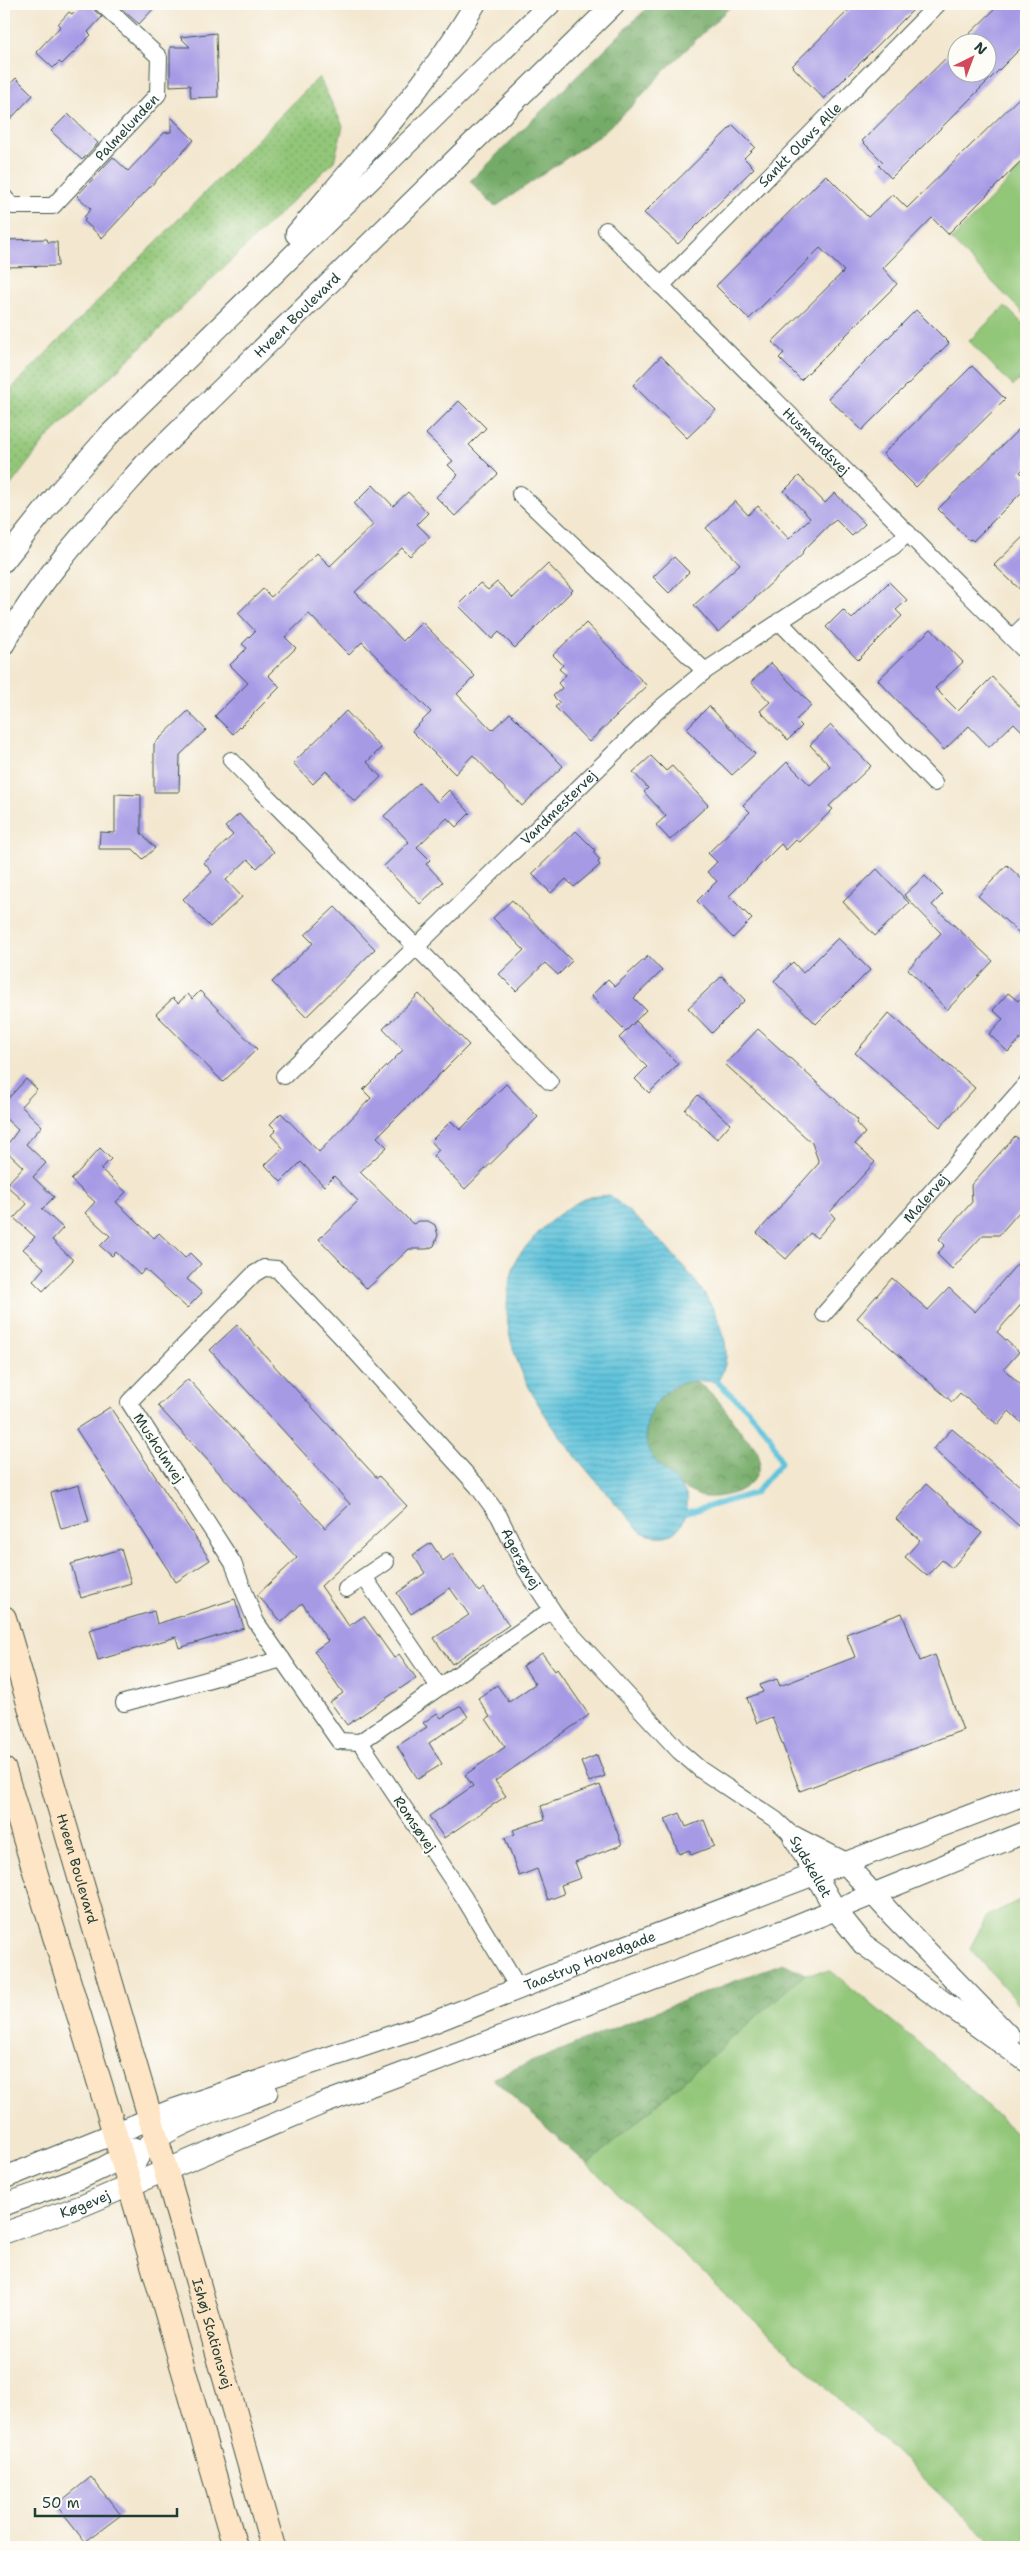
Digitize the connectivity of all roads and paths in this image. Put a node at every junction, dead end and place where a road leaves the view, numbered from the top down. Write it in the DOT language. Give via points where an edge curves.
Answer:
graph roads {
  1 [pos="102,4"];
  2 [pos="475,4"];
  3 [pos="550,4"];
  4 [pos="614,4"];
  5 [pos="938,4"];
  6 [pos="4,197"];
  7 [pos="606,230"];
  8 [pos="661,286"];
  9 [pos="206,339"];
  10 [pos="520,494"];
  11 [pos="908,533"];
  12 [pos="4,562"];
  13 [pos="779,621"];
  14 [pos="1026,624"];
  15 [pos="1012,638"];
  16 [pos="4,644"];
  17 [pos="1026,652"];
  18 [pos="705,671"];
  19 [pos="231,760"];
  20 [pos="934,783"];
  21 [pos="416,948"];
  22 [pos="284,1076"];
  23 [pos="550,1082"];
  24 [pos="1026,1084"];
  25 [pos="264,1268"];
  26 [pos="824,1314"];
  27 [pos="386,1562"];
  28 [pos="364,1577"];
  29 [pos="346,1589"];
  30 [pos="551,1610"];
  31 [pos="4,1618"];
  32 [pos="282,1659"];
  33 [pos="439,1688"];
  34 [pos="124,1703"];
  35 [pos="360,1742"];
  36 [pos="4,1770"];
  37 [pos="1026,1794"];
  38 [pos="1026,1832"];
  39 [pos="794,1837"];
  40 [pos="845,1863"];
  41 [pos="815,1875"];
  42 [pos="873,1894"];
  43 [pos="835,1909"];
  44 [pos="519,1989"];
  45 [pos="1026,2054"];
  46 [pos="1026,2061"];
  47 [pos="154,2129"];
  48 [pos="114,2133"];
  49 [pos="122,2158"];
  50 [pos="166,2170"];
  51 [pos="4,2178"];
  52 [pos="130,2186"];
  53 [pos="4,2205"];
  54 [pos="4,2233"];
  55 [pos="235,2547"];
  56 [pos="273,2547"];
  1 -- 6 [label="street, Palmelunden" via="159,57 158,94 53,206 12,206"];
  2 -- 9 [label="street" via="440,60 404,108"];
  3 -- 9 [label="street"];
  4 -- 16 [label="street, Hveen Boulevard" via="145,464 93,522 40,589"];
  5 -- 8 [label="street, Sankt Olavs Alle"];
  7 -- 8 [label="street, Husmandsvej"];
  8 -- 11 [label="street, Husmandsvej"];
  9 -- 12 [label="street" via="110,434"];
  10 -- 18 [label="street"];
  11 -- 13 [label="street, Vandmestervej" via="894,546"];
  11 -- 15 [label="street, Husmandsvej"];
  13 -- 18 [label="street, Vandmestervej"];
  13 -- 20 [label="street"];
  14 -- 15 [label="street"];
  15 -- 17 [label="street, Husmandsvej"];
  18 -- 21 [label="street, Vandmestervej" via="657,710"];
  19 -- 21 [label="street"];
  21 -- 22 [label="street, Vandmestervej"];
  21 -- 23 [label="street"];
  24 -- 26 [label="street, Malervej"];
  25 -- 30 [label="street, Agersøvej" via="277,1269 478,1487 499,1516 524,1567"];
  25 -- 32 [label="street, Musholmvej" via="254,1274 129,1402 233,1563 256,1622"];
  27 -- 28 [label="street"];
  28 -- 29 [label="street"];
  28 -- 33 [label="street"];
  30 -- 33 [label="street"];
  30 -- 39 [label="street, Agersøvej" via="679,1751 701,1770 776,1820"];
  31 -- 47 [label="main road, Hveen Boulevard"];
  32 -- 34 [label="street"];
  32 -- 35 [label="street, Musholmvej" via="339,1741"];
  33 -- 35 [label="street"];
  35 -- 44 [label="street, Romsøvej" via="463,1896"];
  36 -- 48 [label="main road"];
  37 -- 40 [label="street, Taastrup Hovedgade"];
  38 -- 42 [label="street"];
  39 -- 40 [label="street, Sydskellet"];
  39 -- 41 [label="street, Sydskellet"];
  40 -- 41 [label="street, Taastrup Hovedgade"];
  40 -- 42 [label="street, Sydskellet"];
  41 -- 43 [label="street, Sydskellet"];
  41 -- 44 [label="street, Taastrup Hovedgade"];
  42 -- 43 [label="street"];
  42 -- 45 [label="street, Sydskellet"];
  43 -- 46 [label="street, Sydskellet" via="863,1944"];
  43 -- 50 [label="street" via="328,2101"];
  44 -- 47 [label="street, Taastrup Hovedgade" via="176,2128"];
  47 -- 48 [label="street"];
  47 -- 49 [label="street"];
  47 -- 50 [label="main road, Ishøj Stationsvej"];
  47 -- 52 [label="street" via="132,2169"];
  48 -- 49 [label="main road"];
  48 -- 51 [label="street"];
  49 -- 52 [label="main road"];
  49 -- 53 [label="street"];
  50 -- 52 [label="street, Køgevej"];
  50 -- 56 [label="main road, Ishøj Stationsvej"];
  52 -- 54 [label="street, Køgevej"];
  52 -- 55 [label="main road"];
}
